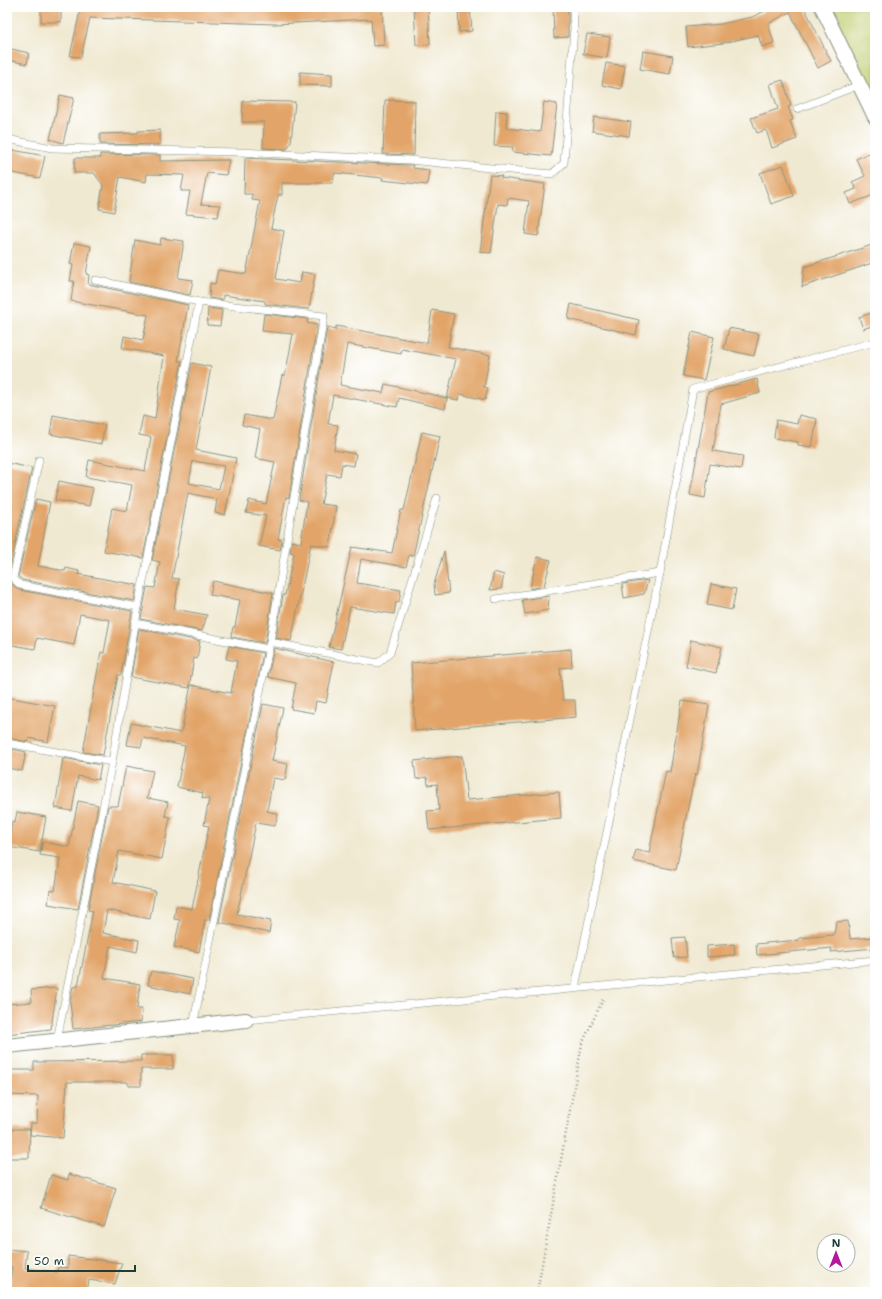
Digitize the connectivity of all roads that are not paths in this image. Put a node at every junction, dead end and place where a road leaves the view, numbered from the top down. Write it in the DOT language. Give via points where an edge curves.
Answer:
graph roads {
  1 [pos="573,7"];
  2 [pos="822,7"];
  3 [pos="859,85"];
  4 [pos="797,108"];
  5 [pos="875,117"];
  6 [pos="7,139"];
  7 [pos="95,280"];
  8 [pos="199,302"];
  9 [pos="875,342"];
  10 [pos="39,460"];
  11 [pos="437,498"];
  12 [pos="660,572"];
  13 [pos="496,599"];
  14 [pos="138,607"];
  15 [pos="135,624"];
  16 [pos="269,646"];
  17 [pos="7,743"];
  18 [pos="112,762"];
  19 [pos="875,960"];
  20 [pos="575,988"];
  21 [pos="246,1020"];
  22 [pos="193,1026"];
  23 [pos="57,1040"];
  24 [pos="7,1046"];
  1 -- 6 [label="lane" via="574,28 564,164 552,174 409,160 238,152 52,148"];
  2 -- 3 [label="street"];
  3 -- 4 [label="lane"];
  3 -- 5 [label="street"];
  7 -- 8 [label="lane"];
  8 -- 14 [label="lane"];
  8 -- 16 [label="lane" via="324,316"];
  9 -- 12 [label="lane" via="693,389"];
  10 -- 14 [label="lane" via="13,578 20,585"];
  11 -- 16 [label="lane" via="390,653 378,663"];
  12 -- 13 [label="lane"];
  12 -- 20 [label="lane"];
  14 -- 15 [label="lane"];
  15 -- 16 [label="lane"];
  15 -- 18 [label="lane"];
  16 -- 22 [label="lane"];
  17 -- 18 [label="lane"];
  18 -- 23 [label="lane"];
  19 -- 20 [label="lane"];
  20 -- 21 [label="lane"];
  21 -- 22 [label="street"];
  22 -- 23 [label="street"];
  23 -- 24 [label="street"];
}
